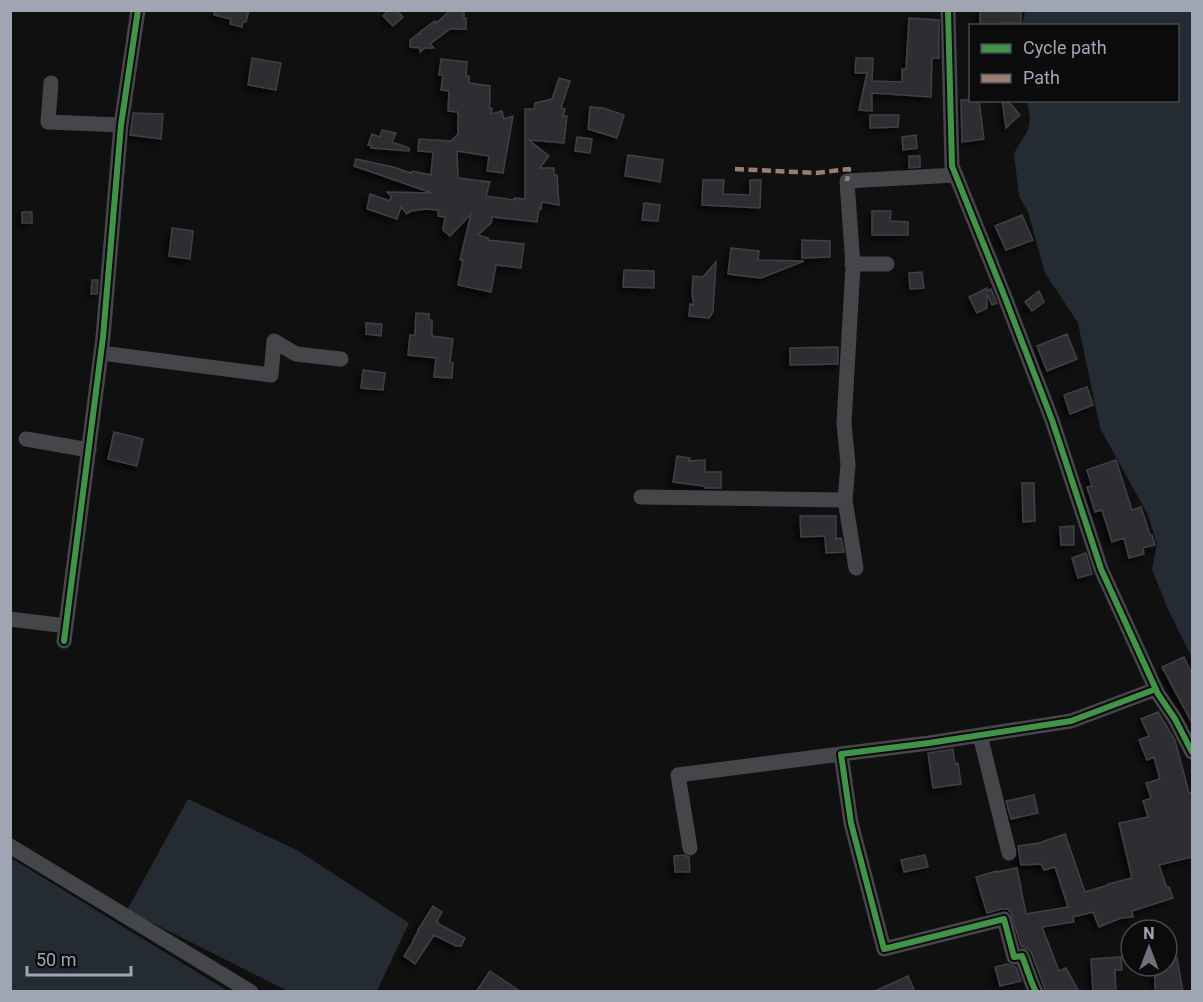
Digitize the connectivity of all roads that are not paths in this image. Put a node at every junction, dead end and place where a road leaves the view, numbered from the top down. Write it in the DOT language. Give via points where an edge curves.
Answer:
graph roads {
  1 [pos="138,10"];
  2 [pos="948,10"];
  3 [pos="51,83"];
  4 [pos="121,125"];
  5 [pos="956,175"];
  6 [pos="852,264"];
  7 [pos="887,264"];
  8 [pos="101,353"];
  9 [pos="341,359"];
  10 [pos="26,439"];
  11 [pos="88,450"];
  12 [pos="641,497"];
  13 [pos="845,500"];
  14 [pos="856,568"];
  15 [pos="10,619"];
  16 [pos="66,626"];
  17 [pos="64,641"];
  18 [pos="1156,689"];
  19 [pos="980,735"];
  20 [pos="1192,753"];
  21 [pos="841,754"];
  22 [pos="10,846"];
  23 [pos="690,848"];
  24 [pos="1009,854"];
  25 [pos="251,992"];
  26 [pos="1036,992"];
  1 -- 4 [label="street"];
  2 -- 5 [label="street" via="952,166"];
  3 -- 4 [label="street" via="48,122"];
  4 -- 8 [label="street"];
  5 -- 6 [label="street" via="847,181"];
  5 -- 18 [label="street" via="1052,420 1101,568"];
  6 -- 7 [label="street"];
  6 -- 13 [label="street" via="844,423 848,465"];
  8 -- 9 [label="street" via="271,375 274,341 296,354"];
  8 -- 11 [label="street"];
  10 -- 11 [label="street"];
  11 -- 16 [label="street"];
  12 -- 13 [label="street"];
  13 -- 14 [label="street"];
  15 -- 16 [label="street"];
  16 -- 17 [label="street"];
  18 -- 19 [label="street" via="1071,721"];
  18 -- 20 [label="street"];
  19 -- 21 [label="street"];
  19 -- 24 [label="street"];
  21 -- 23 [label="street" via="678,775"];
  21 -- 26 [label="street" via="851,823 884,950 1004,919 1014,957 1022,956"];
  22 -- 25 [label="street"];
}
